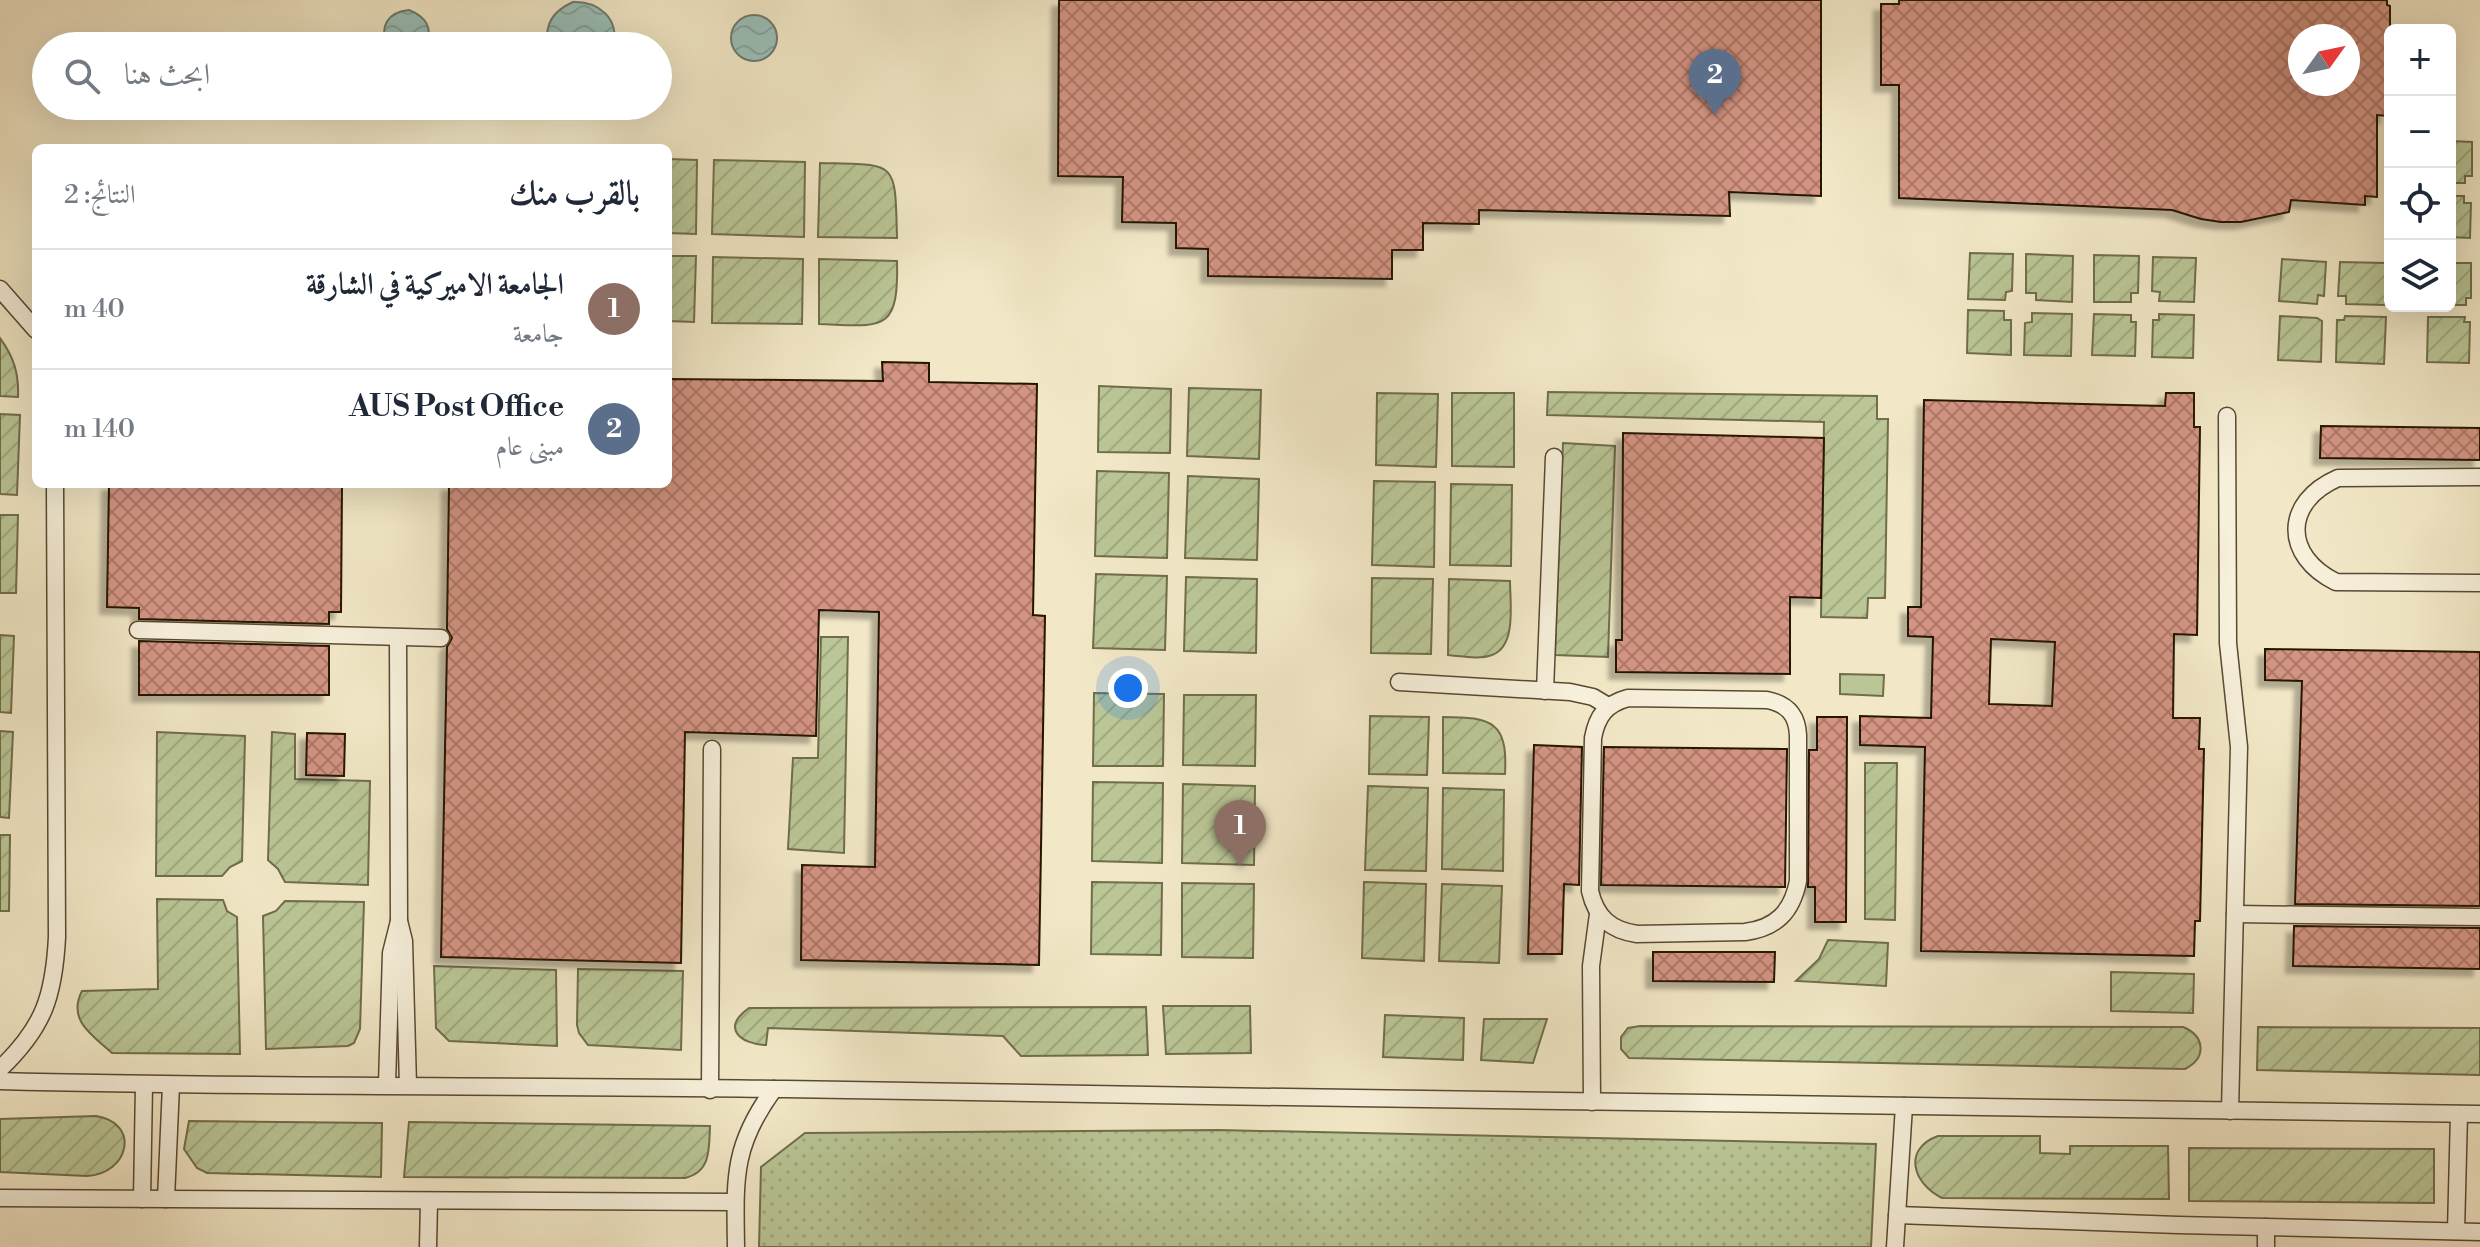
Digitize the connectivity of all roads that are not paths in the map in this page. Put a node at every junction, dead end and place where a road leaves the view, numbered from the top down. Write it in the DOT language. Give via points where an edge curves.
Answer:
graph roads {
  1 [pos="0,289"];
  2 [pos="32,324"];
  3 [pos="2227,416"];
  4 [pos="1554,457"];
  5 [pos="2480,477"];
  6 [pos="55,488"];
  7 [pos="2480,583"];
  8 [pos="138,630"];
  9 [pos="398,638"];
  10 [pos="441,638"];
  11 [pos="1399,682"];
  12 [pos="1545,691"];
  13 [pos="1608,706"];
  14 [pos="712,749"];
  15 [pos="1598,914"];
  16 [pos="2235,914"];
  17 [pos="2480,917"];
  18 [pos="399,921"];
  19 [pos="0,1069"];
  20 [pos="0,1081"];
  21 [pos="387,1084"];
  22 [pos="144,1085"];
  23 [pos="171,1085"];
  24 [pos="408,1085"];
  25 [pos="774,1089"];
  26 [pos="710,1090"];
  27 [pos="1592,1102"];
  28 [pos="1904,1106"];
  29 [pos="2230,1111"];
  30 [pos="2459,1114"];
  31 [pos="2480,1114"];
  32 [pos="0,1198"];
  33 [pos="142,1199"];
  34 [pos="166,1199"];
  35 [pos="429,1202"];
  36 [pos="735,1202"];
  37 [pos="1897,1215"];
  38 [pos="2266,1227"];
  39 [pos="2456,1231"];
  40 [pos="2480,1232"];
  41 [pos="428,1247"];
  42 [pos="736,1247"];
  43 [pos="1895,1247"];
  44 [pos="2266,1247"];
  1 -- 2 [label="lane"];
  3 -- 16 [label="lane" via="2228,643 2239,747"];
  4 -- 12 [label="lane"];
  5 -- 7 [label="lane" via="2338,478 2319,486 2297,519 2304,558 2336,582"];
  6 -- 19 [label="lane" via="55,976 31,1035"];
  8 -- 9 [label="lane"];
  9 -- 10 [label="lane"];
  9 -- 18 [label="lane"];
  11 -- 12 [label="lane"];
  12 -- 13 [label="lane" via="1593,697"];
  13 -- 15 [label="lane" via="1593,738 1590,891"];
  13 -- 15 [label="lane" via="1628,698 1753,699 1780,702 1791,711 1798,735 1798,881 1788,911 1761,929 1637,934 1609,925"];
  14 -- 26 [label="lane"];
  15 -- 27 [label="lane" via="1591,966"];
  16 -- 17 [label="lane"];
  16 -- 29 [label="lane"];
  18 -- 21 [label="lane" via="391,953"];
  18 -- 24 [label="lane"];
  20 -- 22 [label="lane"];
  21 -- 23 [label="lane"];
  21 -- 24 [label="lane"];
  22 -- 23 [label="lane"];
  22 -- 33 [label="lane"];
  23 -- 34 [label="lane"];
  24 -- 26 [label="lane"];
  25 -- 26 [label="lane"];
  25 -- 27 [label="lane"];
  25 -- 36 [label="lane" via="742,1145"];
  27 -- 28 [label="lane"];
  28 -- 29 [label="lane"];
  28 -- 37 [label="lane"];
  29 -- 30 [label="lane"];
  30 -- 31 [label="lane"];
  30 -- 39 [label="lane"];
  32 -- 33 [label="lane"];
  33 -- 34 [label="lane"];
  34 -- 35 [label="lane"];
  35 -- 36 [label="lane"];
  35 -- 41 [label="lane"];
  36 -- 42 [label="lane"];
  37 -- 38 [label="lane"];
  37 -- 43 [label="lane"];
  38 -- 39 [label="lane"];
  38 -- 44 [label="lane"];
  39 -- 40 [label="lane"];
}
